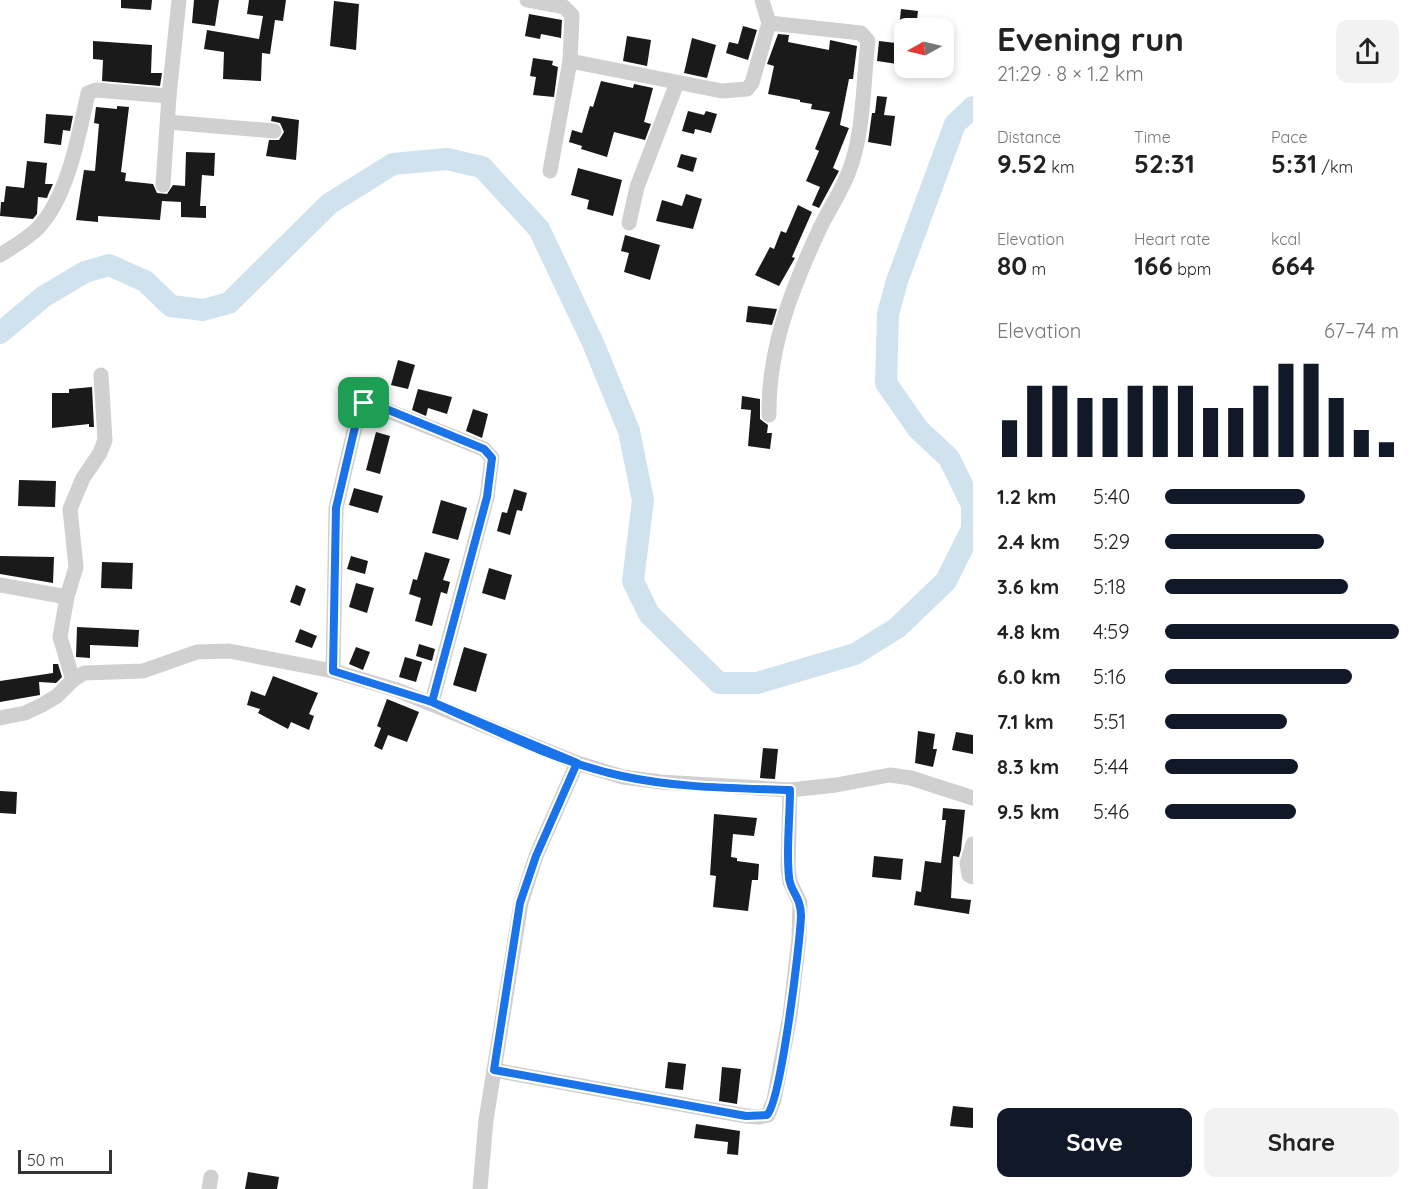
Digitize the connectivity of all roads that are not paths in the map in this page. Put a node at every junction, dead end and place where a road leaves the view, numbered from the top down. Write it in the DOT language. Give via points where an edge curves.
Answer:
graph roads {
  1 [pos="179,0"];
  2 [pos="527,0"];
  3 [pos="762,0"];
  4 [pos="770,22"];
  5 [pos="570,61"];
  6 [pos="676,83"];
  7 [pos="169,96"];
  8 [pos="168,122"];
  9 [pos="274,131"];
  10 [pos="549,171"];
  11 [pos="163,185"];
  12 [pos="629,223"];
  13 [pos="0,255"];
  14 [pos="101,375"];
  15 [pos="769,415"];
  16 [pos="0,585"];
  17 [pos="67,597"];
  18 [pos="333,671"];
  19 [pos="73,680"];
  20 [pos="432,702"];
  21 [pos="0,718"];
  22 [pos="577,763"];
  23 [pos="790,790"];
  24 [pos="973,798"];
  25 [pos="973,844"];
  26 [pos="973,877"];
  27 [pos="494,1070"];
  28 [pos="480,1189"];
  1 -- 7 [label="street"];
  2 -- 5 [label="street" via="569,10"];
  3 -- 4 [label="street"];
  4 -- 6 [label="street" via="747,89 722,91"];
  4 -- 15 [label="street" via="861,33 867,41 856,151 782,320 771,362"];
  5 -- 6 [label="street"];
  5 -- 10 [label="street"];
  6 -- 12 [label="street" via="637,187"];
  7 -- 8 [label="street"];
  7 -- 13 [label="street" via="96,90 88,93 72,163 48,214 27,237"];
  8 -- 9 [label="street"];
  8 -- 11 [label="street"];
  14 -- 17 [label="street" via="105,440 70,509 76,567"];
  16 -- 17 [label="street"];
  17 -- 19 [label="street" via="60,637"];
  18 -- 19 [label="street" via="206,650 143,671 93,671"];
  18 -- 20 [label="street"];
  18 -- 20 [label="street" via="336,508 359,410 368,402 484,449 492,458 487,497"];
  19 -- 21 [label="street" via="42,705"];
  20 -- 22 [label="street"];
  22 -- 23 [label="street" via="643,780"];
  22 -- 27 [label="street" via="520,903"];
  23 -- 24 [label="street" via="890,775"];
  23 -- 27 [label="street" via="789,873 800,903 799,938 790,1016 768,1115 746,1116"];
  25 -- 26 [label="street" via="967,870"];
  27 -- 28 [label="street"];
}
